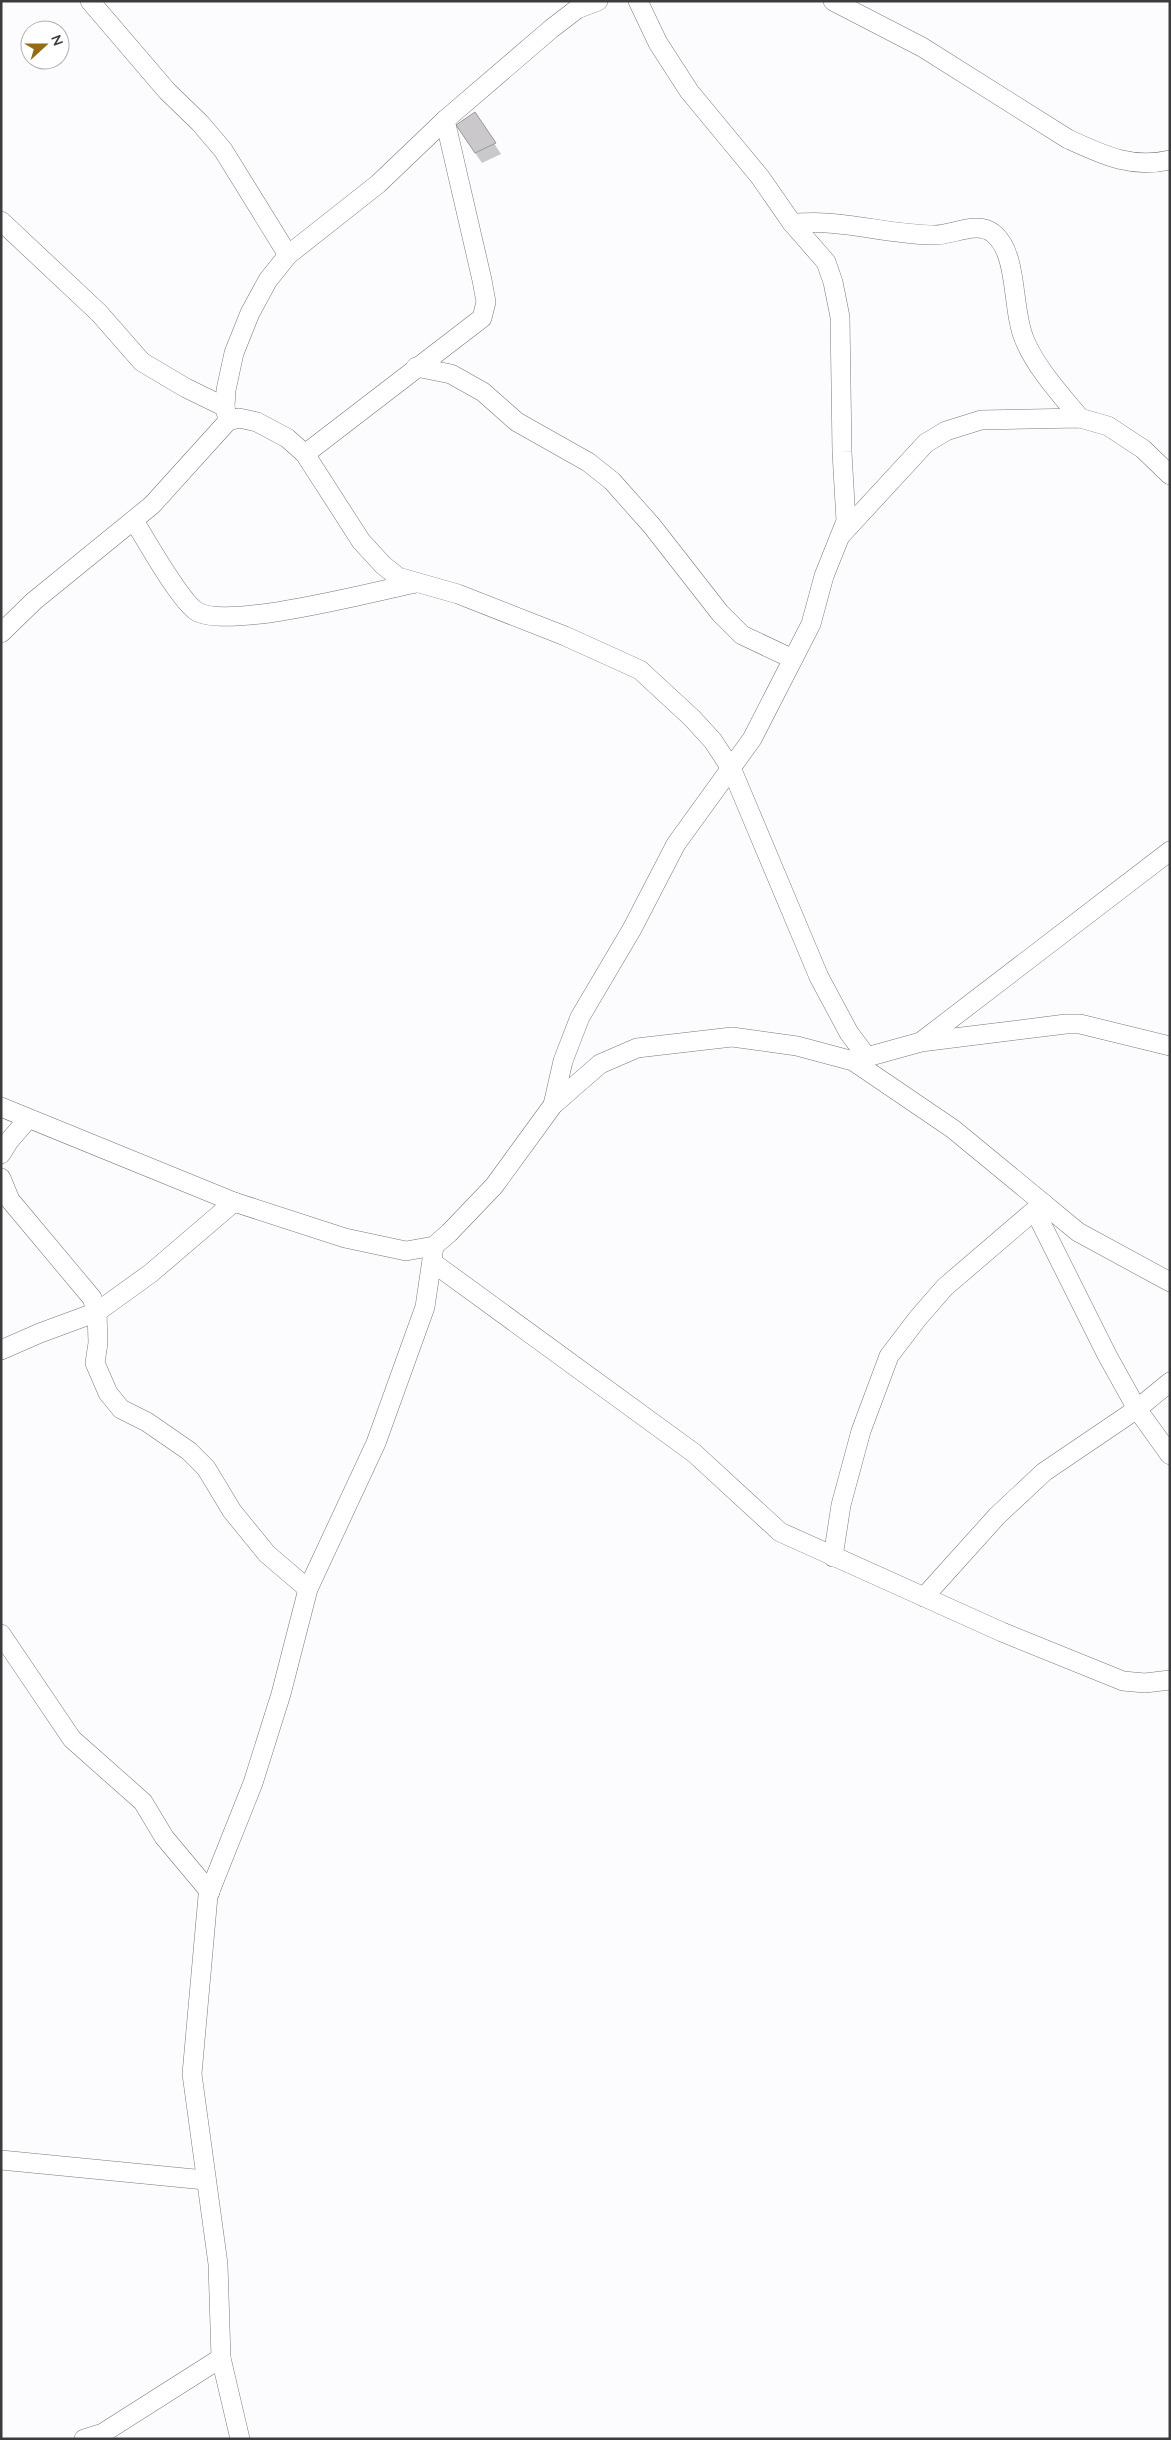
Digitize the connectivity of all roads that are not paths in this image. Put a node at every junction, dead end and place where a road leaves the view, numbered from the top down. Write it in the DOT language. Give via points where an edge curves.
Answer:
graph roads {
  1 [pos="90,1"];
  2 [pos="598,1"];
  3 [pos="638,1"];
  4 [pos="833,1"];
  5 [pos="445,120"];
  6 [pos="1170,160"];
  7 [pos="1,221"];
  8 [pos="792,224"];
  9 [pos="288,255"];
  10 [pos="416,367"];
  11 [pos="226,414"];
  12 [pos="1080,418"];
  13 [pos="305,454"];
  14 [pos="1170,475"];
  15 [pos="134,521"];
  16 [pos="842,534"];
  17 [pos="418,582"];
  18 [pos="1,633"];
  19 [pos="793,659"];
  20 [pos="732,770"];
  21 [pos="1170,851"];
  22 [pos="921,1042"];
  23 [pos="1170,1046"];
  24 [pos="860,1059"];
  25 [pos="553,1105"];
  26 [pos="1,1107"];
  27 [pos="28,1119"];
  28 [pos="1,1154"];
  29 [pos="1,1178"];
  30 [pos="234,1202"];
  31 [pos="1039,1207"];
  32 [pos="433,1254"];
  33 [pos="1170,1282"];
  34 [pos="97,1312"];
  35 [pos="1,1350"];
  36 [pos="1170,1382"];
  37 [pos="1137,1409"];
  38 [pos="1170,1456"];
  39 [pos="833,1557"];
  40 [pos="308,1589"];
  41 [pos="924,1597"];
  42 [pos="1,1634"];
  43 [pos="1170,1680"];
  44 [pos="210,1892"];
  45 [pos="1,2160"];
  46 [pos="206,2180"];
  47 [pos="221,2358"];
  48 [pos="84,2439"];
  49 [pos="240,2439"];
  1 -- 9 [label="street" via="167,91 224,150"];
  2 -- 5 [label="street" via="578,9 551,29"];
  3 -- 8 [label="street" via="658,43 689,90 760,177"];
  4 -- 6 [label="street" via="922,47 1049,129 1077,143 1117,159 1141,164"];
  5 -- 9 [label="street" via="378,184"];
  5 -- 10 [label="street" via="486,302 482,318"];
  7 -- 11 [label="street" via="99,313 142,362"];
  8 -- 12 [label="street" via="826,223 936,235 974,228 993,233 1007,252 1011,264 1013,291 1025,343"];
  8 -- 16 [label="street" via="826,262 838,300 846,509"];
  9 -- 11 [label="street" via="268,280 234,353 226,390"];
  10 -- 13 [label="street"];
  10 -- 19 [label="street" via="451,374 483,392 517,422 588,462 618,488 652,526 720,613 742,635"];
  11 -- 13 [label="street" via="257,422 287,438"];
  11 -- 15 [label="street" via="152,505"];
  12 -- 14 [label="street" via="1108,426 1144,449"];
  12 -- 16 [label="street" via="981,420 934,436 908,460"];
  13 -- 17 [label="street" via="361,541 383,566 398,577"];
  15 -- 17 [label="street" via="196,611 213,617 254,616"];
  15 -- 18 [label="street" via="34,601"];
  16 -- 19 [label="street" via="824,576 811,624"];
  17 -- 20 [label="street" via="566,636 640,670 714,741"];
  19 -- 20 [label="street" via="752,739"];
  20 -- 24 [label="street" via="819,977"];
  20 -- 25 [label="street" via="676,844 632,929 580,1017 563,1061"];
  21 -- 22 [label="street"];
  22 -- 23 [label="street" via="1080,1024"];
  22 -- 24 [label="street"];
  24 -- 25 [label="street" via="732,1037 637,1048 600,1064"];
  24 -- 31 [label="street" via="953,1129"];
  25 -- 32 [label="street" via="494,1186"];
  26 -- 27 [label="street"];
  27 -- 28 [label="street"];
  27 -- 30 [label="street"];
  29 -- 34 [label="street" via="10,1200 92,1298"];
  30 -- 32 [label="street" via="345,1238"];
  30 -- 34 [label="street" via="151,1273"];
  31 -- 33 [label="street"];
  31 -- 37 [label="street" via="1107,1355"];
  31 -- 39 [label="street" via="945,1287 889,1356 861,1431 841,1505"];
  32 -- 39 [label="street" via="694,1454 780,1532"];
  32 -- 40 [label="street" via="425,1307 376,1443"];
  34 -- 35 [label="street"];
  34 -- 40 [label="street" via="95,1363 108,1393 122,1409 190,1451 206,1468 232,1511 267,1554"];
  36 -- 37 [label="street"];
  37 -- 38 [label="street"];
  37 -- 41 [label="street" via="1030,1484"];
  39 -- 41 [label="street"];
  40 -- 44 [label="street" via="256,1774"];
  41 -- 43 [label="street" via="1123,1681"];
  42 -- 44 [label="street" via="72,1739 143,1802 164,1837"];
  44 -- 46 [label="street" via="192,2074"];
  45 -- 46 [label="street"];
  46 -- 47 [label="street" via="218,2264"];
  47 -- 48 [label="street" via="103,2433"];
  47 -- 49 [label="street"];
}
